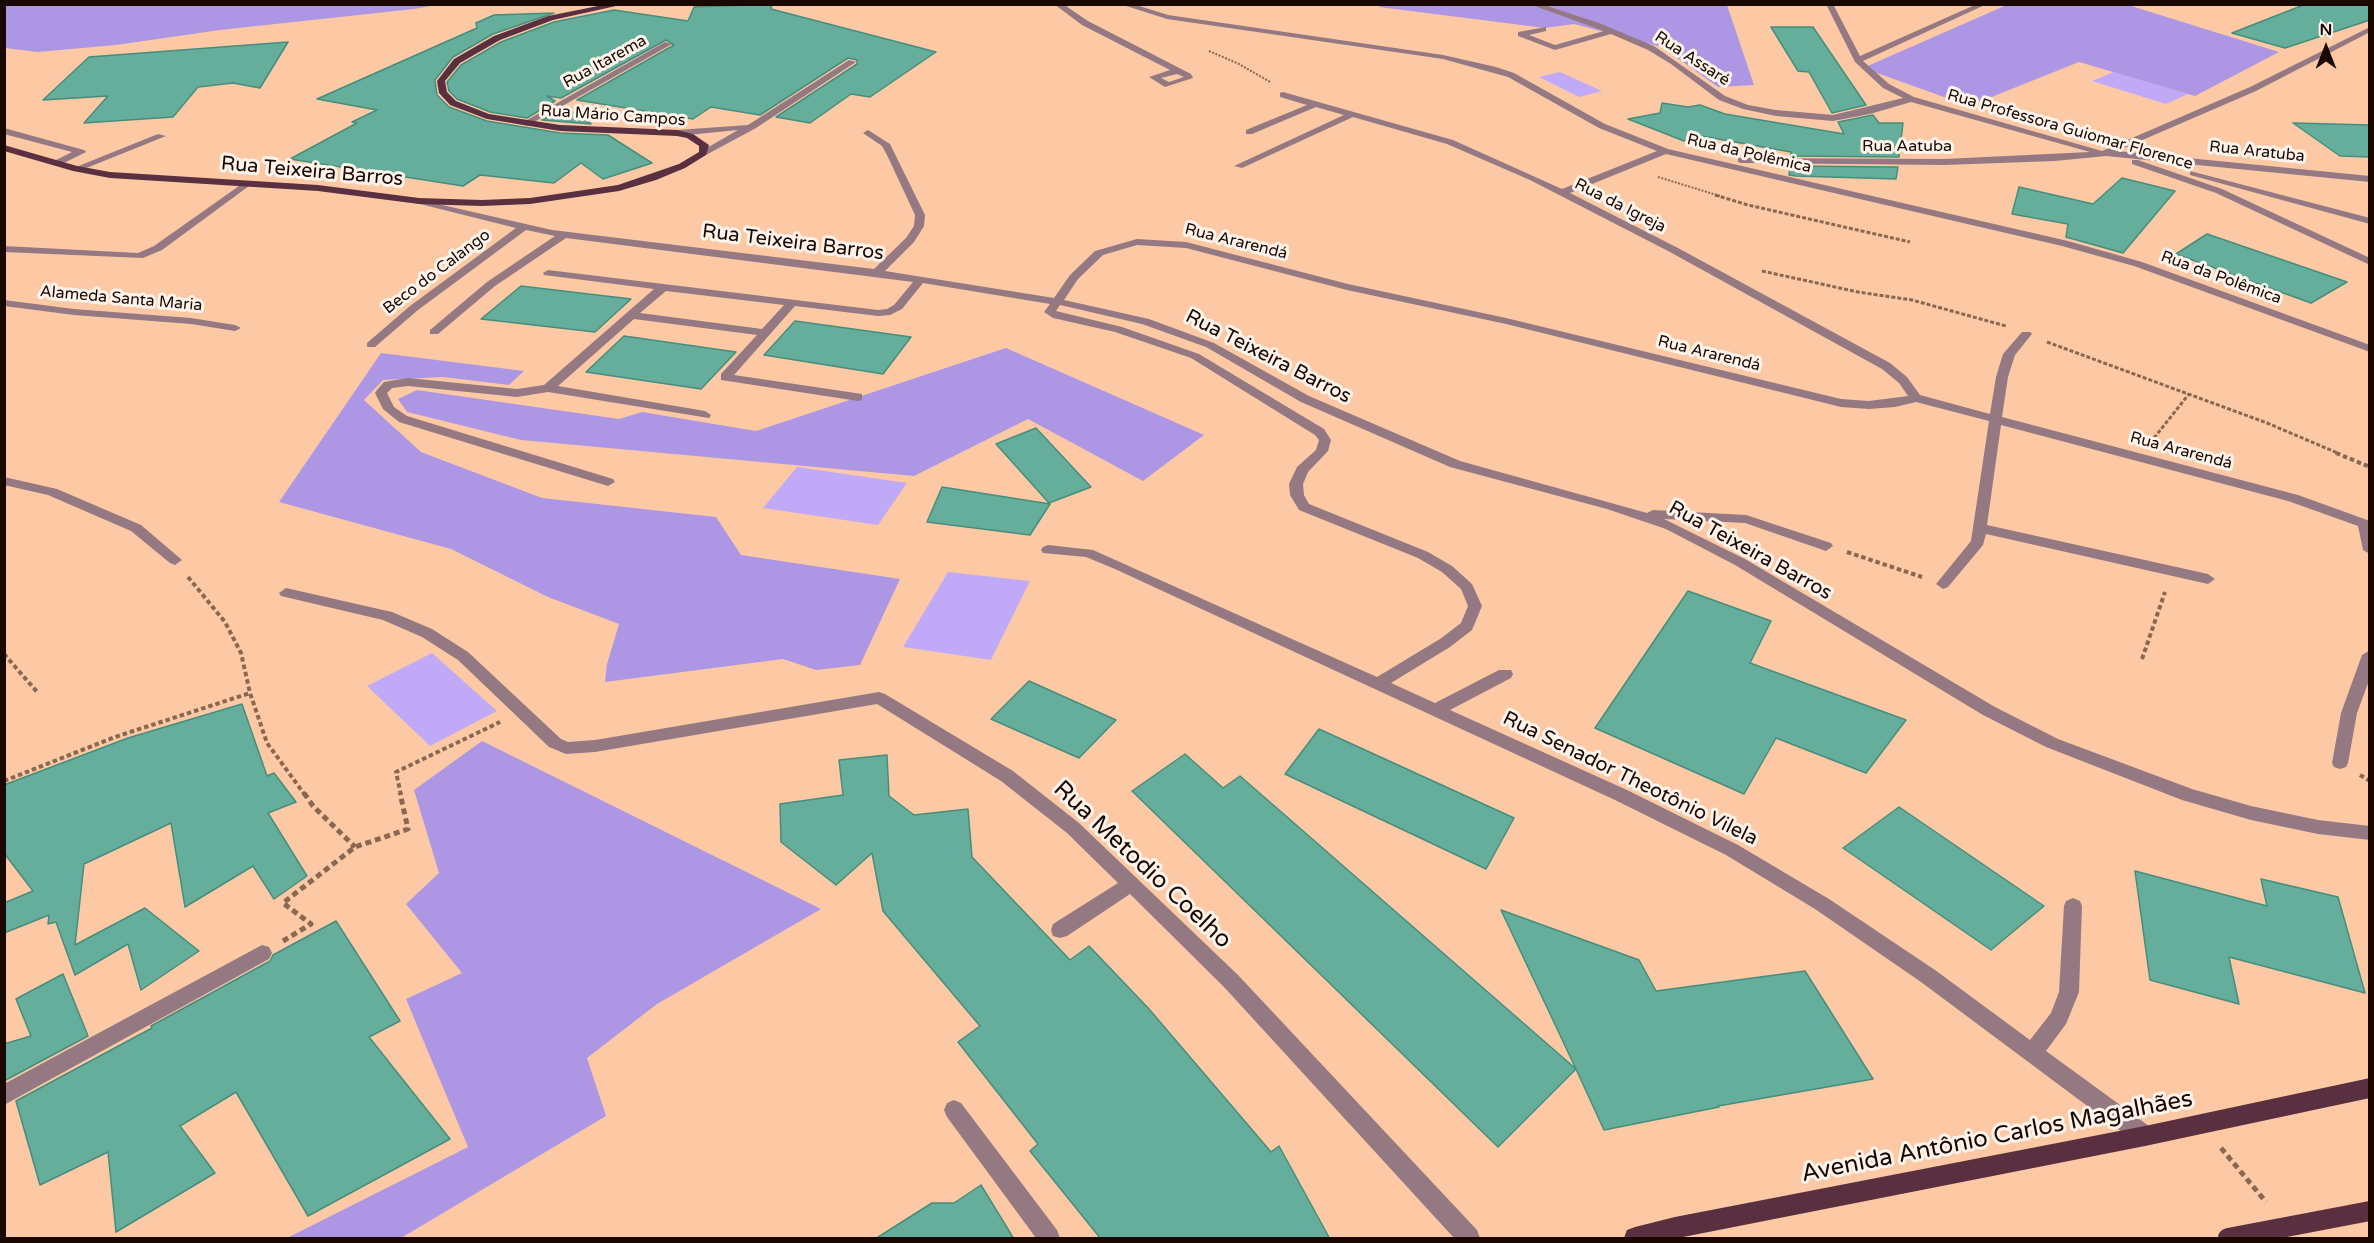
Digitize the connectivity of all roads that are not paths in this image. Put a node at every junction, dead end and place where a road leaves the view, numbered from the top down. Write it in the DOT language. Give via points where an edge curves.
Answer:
graph roads {
  1 [pos="622,4"];
  2 [pos="1057,4"];
  3 [pos="1123,4"];
  4 [pos="1532,4"];
  5 [pos="1829,4"];
  6 [pos="1984,4"];
  7 [pos="1954,7"];
  8 [pos="1960,15"];
  9 [pos="1543,29"];
  10 [pos="2370,29"];
  11 [pos="1612,31"];
  12 [pos="668,44"];
  13 [pos="1858,60"];
  14 [pos="852,62"];
  15 [pos="1177,70"];
  16 [pos="1283,95"];
  17 [pos="1911,99"];
  18 [pos="1314,105"];
  19 [pos="1351,115"];
  20 [pos="524,124"];
  21 [pos="753,126"];
  22 [pos="4,130"];
  23 [pos="1249,132"];
  24 [pos="677,134"];
  25 [pos="868,134"];
  26 [pos="161,136"];
  27 [pos="4,148"];
  28 [pos="1665,151"];
  29 [pos="703,153"];
  30 [pos="2106,153"];
  31 [pos="1708,159"];
  32 [pos="57,163"];
  33 [pos="1239,166"];
  34 [pos="76,169"];
  35 [pos="2370,178"];
  36 [pos="246,184"];
  37 [pos="1561,193"];
  38 [pos="419,201"];
  39 [pos="2370,221"];
  40 [pos="524,226"];
  41 [pos="565,234"];
  42 [pos="4,249"];
  43 [pos="2370,262"];
  44 [pos="548,273"];
  45 [pos="877,273"];
  46 [pos="921,279"];
  47 [pos="663,287"];
  48 [pos="793,302"];
  49 [pos="4,303"];
  50 [pos="1053,307"];
  51 [pos="632,315"];
  52 [pos="235,328"];
  53 [pos="434,332"];
  54 [pos="765,333"];
  55 [pos="2026,334"];
  56 [pos="371,345"];
  57 [pos="2370,349"];
  58 [pos="548,388"];
  59 [pos="858,397"];
  60 [pos="1916,398"];
  61 [pos="705,415"];
  62 [pos="1995,419"];
  63 [pos="4,481"];
  64 [pos="608,482"];
  65 [pos="1639,514"];
  66 [pos="2367,525"];
  67 [pos="1980,528"];
  68 [pos="1826,546"];
  69 [pos="1048,550"];
  70 [pos="2370,550"];
  71 [pos="175,560"];
  72 [pos="2208,579"];
  73 [pos="1943,584"];
  74 [pos="286,593"];
  75 [pos="2370,656"];
  76 [pos="1505,674"];
  77 [pos="1376,685"];
  78 [pos="1434,711"];
  79 [pos="2340,763"];
  80 [pos="2370,833"];
  81 [pos="1131,884"];
  82 [pos="2073,906"];
  83 [pos="1060,930"];
  84 [pos="262,953"];
  85 [pos="2032,1053"];
  86 [pos="2370,1088"];
  87 [pos="4,1095"];
  88 [pos="954,1110"];
  89 [pos="2145,1136"];
  90 [pos="2370,1211"];
  91 [pos="1049,1239"];
  92 [pos="1469,1239"];
  93 [pos="1635,1239"];
  94 [pos="2228,1239"];
  1 -- 20 [label="main road, Rua Mário Campos" via="522,28 471,51 447,71 441,81 443,93 453,103"];
  2 -- 15 [label="street" via="1085,23"];
  3 -- 28 [label="street, Rua da Polêmica" via="1167,17 1443,57 1493,69 1511,75 1602,126"];
  4 -- 11 [label="street, Rua Assaré"];
  5 -- 13 [label="street, Rua Professora Guiomar Florence"];
  6 -- 8 [label="street"];
  7 -- 8 [label="street"];
  8 -- 13 [label="street"];
  9 -- 11 [label="street" via="1521,34 1555,48"];
  10 -- 30 [label="street" via="2253,89"];
  11 -- 17 [label="street, Rua Assaré" via="1651,48 1722,98 1746,107 1833,118"];
  12 -- 20 [label="street, Rua Itarema"];
  13 -- 17 [label="street, Rua Professora Guiomar Florence" via="1886,86"];
  14 -- 21 [label="street"];
  16 -- 18 [label="street, Rua da Igreja"];
  17 -- 30 [label="street, Rua Professora Guiomar Florence"];
  18 -- 19 [label="street, Rua da Igreja"];
  18 -- 23 [label="street"];
  19 -- 33 [label="street"];
  19 -- 37 [label="street, Rua da Igreja" via="1450,142"];
  20 -- 24 [label="main road, Rua Mário Campos" via="600,132"];
  21 -- 24 [label="street"];
  21 -- 29 [label="street"];
  22 -- 32 [label="street" via="81,153"];
  24 -- 29 [label="main road, Rua Mário Campos" via="700,141"];
  25 -- 45 [label="street" via="885,144 920,215 919,226 910,240"];
  26 -- 34 [label="street"];
  27 -- 32 [label="main road, Rua Teixeira Barros"];
  28 -- 31 [label="street, Rua da Polêmica"];
  28 -- 37 [label="street"];
  29 -- 38 [label="main road" via="653,178 582,195 482,203"];
  30 -- 31 [label="street, Rua Aatuba" via="1944,162"];
  30 -- 35 [label="street, Rua Aratuba"];
  30 -- 39 [label="street" via="2243,185"];
  30 -- 43 [label="street, Rua Professora Guiomar Florence" via="2219,191"];
  31 -- 57 [label="street, Rua da Polêmica" via="2075,246 2198,285"];
  32 -- 34 [label="main road, Rua Teixeira Barros"];
  34 -- 36 [label="main road, Rua Teixeira Barros" via="144,179"];
  36 -- 38 [label="main road, Rua Teixeira Barros" via="318,188"];
  36 -- 42 [label="street" via="151,252 128,257"];
  37 -- 60 [label="street, Rua da Igreja" via="1886,366"];
  38 -- 40 [label="street, Rua Teixeira Barros"];
  40 -- 41 [label="street, Rua Teixeira Barros"];
  40 -- 56 [label="street, Beco do Calango"];
  41 -- 45 [label="street, Rua Teixeira Barros"];
  41 -- 53 [label="street" via="491,285"];
  44 -- 47 [label="street"];
  45 -- 46 [label="street, Rua Teixeira Barros"];
  46 -- 48 [label="street" via="890,312"];
  46 -- 50 [label="street, Rua Teixeira Barros"];
  47 -- 48 [label="street"];
  47 -- 51 [label="street"];
  48 -- 54 [label="street"];
  49 -- 52 [label="street, Alameda Santa Maria"];
  50 -- 60 [label="street, Rua Ararendá" via="1074,277 1099,253 1117,246 1159,241 1186,244 1336,284 1841,403 1869,405"];
  50 -- 65 [label="street, Rua Teixeira Barros" via="1134,318 1180,332 1356,424 1455,464"];
  50 -- 77 [label="street" via="1057,316 1118,330 1195,356 1320,432 1325,441 1322,451 1302,470 1296,484 1304,507 1423,555 1467,587 1475,606 1467,626"];
  51 -- 54 [label="street"];
  51 -- 58 [label="street"];
  54 -- 59 [label="street" via="725,377"];
  55 -- 62 [label="street" via="2009,354"];
  58 -- 61 [label="street"];
  58 -- 64 [label="street" via="518,393 408,381 388,385 381,393 389,410 403,419"];
  60 -- 62 [label="street, Rua Ararendá"];
  62 -- 66 [label="street, Rua Ararendá" via="2293,498"];
  62 -- 67 [label="street"];
  63 -- 71 [label="street" via="51,492 93,508 136,528"];
  65 -- 68 [label="street" via="1746,519"];
  65 -- 80 [label="street, Rua Teixeira Barros" via="1740,562 1919,671 2052,743 2158,784 2241,810 2318,827"];
  66 -- 70 [label="street"];
  67 -- 72 [label="street"];
  67 -- 73 [label="street" via="1978,542"];
  69 -- 77 [label="street, Rua Senador Theotônio Vilela" via="1088,553 1120,566"];
  74 -- 81 [label="street, Rua Metodio Coelho" via="387,616 427,633 463,656 555,743 567,748 879,698 1007,776 1073,828"];
  75 -- 79 [label="street" via="2349,713"];
  76 -- 78 [label="street"];
  77 -- 78 [label="street, Rua Senador Theotônio Vilela"];
  78 -- 85 [label="street, Rua Senador Theotônio Vilela" via="1732,850 1822,904"];
  81 -- 83 [label="street"];
  81 -- 92 [label="street, Rua Metodio Coelho" via="1232,981"];
  82 -- 85 [label="street" via="2069,992 2059,1018"];
  84 -- 87 [label="street"];
  85 -- 89 [label="street, Rua Senador Theotônio Vilela"];
  86 -- 89 [label="main road, Avenida Antônio Carlos Magalhães"];
  88 -- 91 [label="street"];
  89 -- 93 [label="main road, Avenida Antônio Carlos Magalhães"];
  90 -- 94 [label="main road, bridge"];
}
